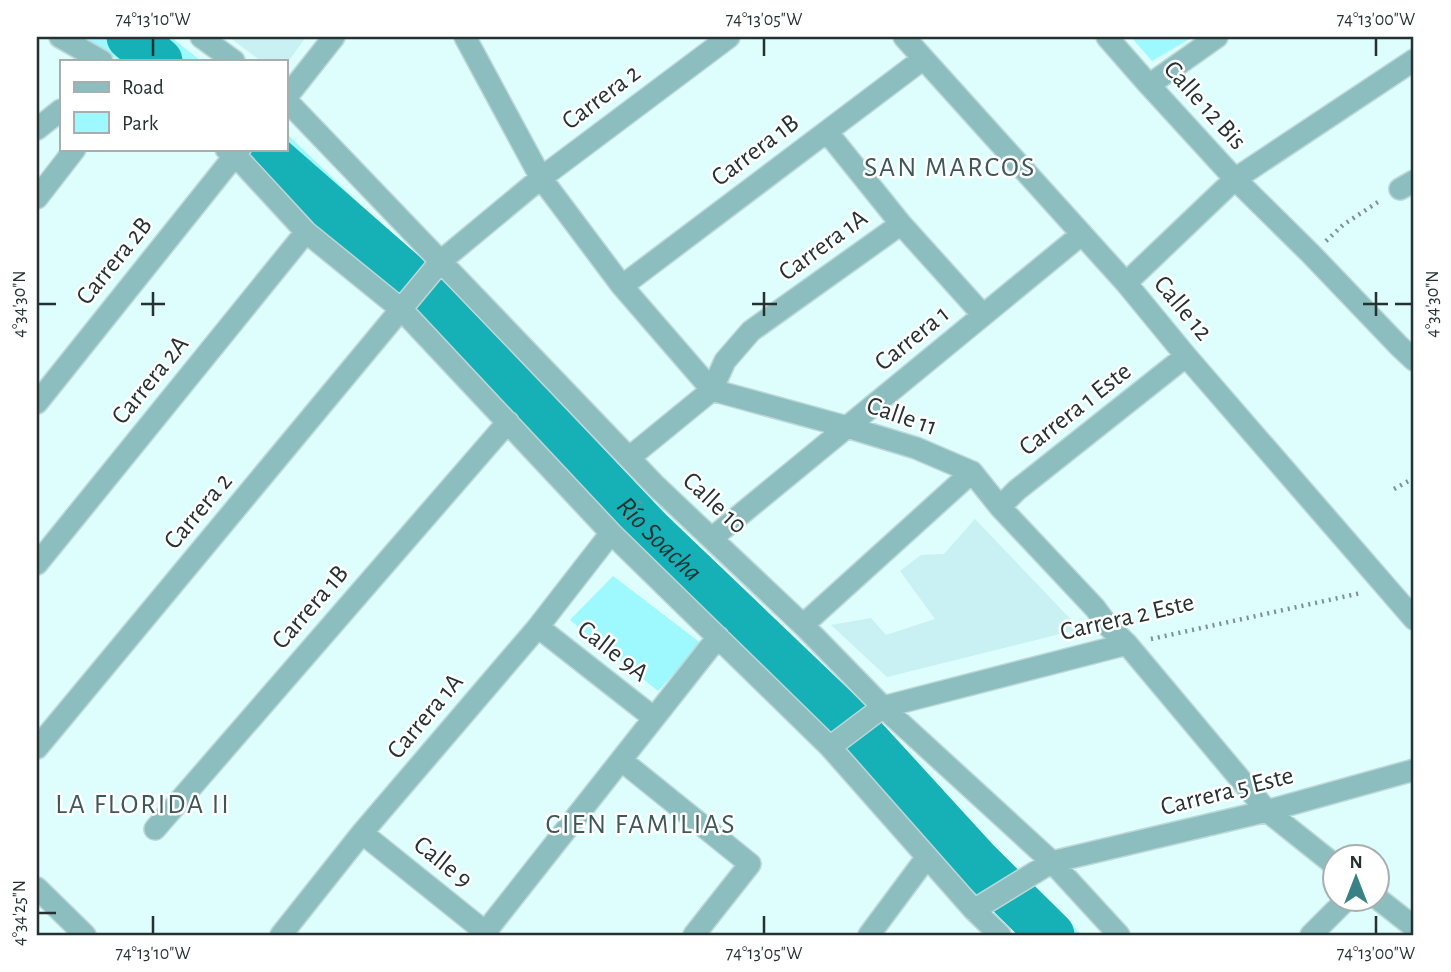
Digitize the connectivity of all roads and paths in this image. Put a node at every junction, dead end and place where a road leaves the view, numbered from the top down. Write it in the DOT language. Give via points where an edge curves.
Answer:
graph roads {
  1 [pos="60,37"];
  2 [pos="201,37"];
  3 [pos="334,37"];
  4 [pos="465,37"];
  5 [pos="729,37"];
  6 [pos="904,37"];
  7 [pos="1107,37"];
  8 [pos="1217,37"];
  9 [pos="923,59"];
  10 [pos="100,60"];
  11 [pos="233,60"];
  12 [pos="1414,60"];
  13 [pos="1149,86"];
  14 [pos="287,96"];
  15 [pos="287,101"];
  16 [pos="60,111"];
  17 [pos="37,129"];
  18 [pos="827,132"];
  19 [pos="74,150"];
  20 [pos="234,151"];
  21 [pos="541,178"];
  22 [pos="1235,179"];
  23 [pos="1407,185"];
  24 [pos="37,198"];
  25 [pos="901,224"];
  26 [pos="306,232"];
  27 [pos="1082,234"];
  28 [pos="1311,254"];
  29 [pos="439,264"];
  30 [pos="1126,283"];
  31 [pos="621,286"];
  32 [pos="405,307"];
  33 [pos="983,315"];
  34 [pos="1186,356"];
  35 [pos="1414,360"];
  36 [pos="712,390"];
  37 [pos="37,403"];
  38 [pos="508,422"];
  39 [pos="847,427"];
  40 [pos="630,457"];
  41 [pos="972,472"];
  42 [pos="1414,478"];
  43 [pos="1394,489"];
  44 [pos="647,495"];
  45 [pos="1000,508"];
  46 [pos="615,528"];
  47 [pos="712,538"];
  48 [pos="38,558"];
  49 [pos="1386,587"];
  50 [pos="1414,619"];
  51 [pos="803,625"];
  52 [pos="538,627"];
  53 [pos="718,637"];
  54 [pos="1127,644"];
  55 [pos="880,708"];
  56 [pos="654,718"];
  57 [pos="832,745"];
  58 [pos="37,748"];
  59 [pos="621,760"];
  60 [pos="1414,771"];
  61 [pos="1267,811"];
  62 [pos="155,829"];
  63 [pos="362,833"];
  64 [pos="1322,855"];
  65 [pos="927,858"];
  66 [pos="1052,862"];
  67 [pos="37,888"];
  68 [pos="974,910"];
  69 [pos="1392,910"];
  70 [pos="1334,912"];
  71 [pos="1414,927"];
  72 [pos="486,934"];
  73 [pos="85,935"];
  74 [pos="281,935"];
  75 [pos="694,935"];
  76 [pos="869,935"];
  77 [pos="1000,935"];
  78 [pos="1119,935"];
  79 [pos="1311,935"];
  1 -- 10 [label="street"];
  2 -- 11 [label="street"];
  3 -- 14 [label="street"];
  4 -- 21 [label="street"];
  5 -- 21 [label="street, Carrera 2"];
  6 -- 9 [label="street, Calle 12"];
  7 -- 13 [label="street, Calle 12 Bis"];
  8 -- 13 [label="street"];
  9 -- 18 [label="street, Carrera 1B"];
  9 -- 27 [label="street, Calle 12"];
  12 -- 22 [label="street"];
  13 -- 22 [label="street, Calle 12 Bis"];
  15 -- 29 [label="street, Calle 10"];
  16 -- 17 [label="street"];
  18 -- 25 [label="street"];
  18 -- 31 [label="street, Carrera 1B"];
  19 -- 24 [label="street"];
  20 -- 26 [label="street"];
  20 -- 37 [label="street, Carrera 2B"];
  21 -- 29 [label="street"];
  21 -- 31 [label="street"];
  22 -- 28 [label="street, Calle 12 Bis"];
  22 -- 30 [label="street"];
  23 -- 28 [label="path" via="1343,225"];
  25 -- 33 [label="street"];
  25 -- 36 [label="street, Carrera 1A" via="751,331 725,361"];
  26 -- 32 [label="street"];
  26 -- 48 [label="street, Carrera 2A"];
  27 -- 30 [label="street, Calle 12"];
  27 -- 33 [label="street, Carrera 1"];
  28 -- 35 [label="street, Calle 12 Bis"];
  29 -- 32 [label="street, Carrera 2"];
  29 -- 40 [label="street, Calle 10"];
  30 -- 34 [label="street, Calle 12"];
  31 -- 36 [label="street"];
  32 -- 38 [label="street"];
  32 -- 58 [label="street, Carrera 2"];
  33 -- 39 [label="street, Carrera 1"];
  34 -- 45 [label="street, Carrera 1 Este"];
  34 -- 49 [label="street, Calle 12"];
  36 -- 39 [label="street, Calle 11"];
  36 -- 40 [label="street, Carrera 1A"];
  38 -- 46 [label="street"];
  38 -- 62 [label="street, Carrera 1B"];
  39 -- 41 [label="street, Calle 11" via="916,448"];
  39 -- 47 [label="street, Carrera 1"];
  40 -- 47 [label="street, Calle 10"];
  41 -- 45 [label="street, Calle 11"];
  41 -- 51 [label="street"];
  42 -- 43 [label="path"];
  44 -- 46 [label="path"];
  45 -- 54 [label="street, Calle 11"];
  46 -- 52 [label="street, Carrera 1A"];
  46 -- 53 [label="street"];
  47 -- 51 [label="street, Calle 10"];
  49 -- 50 [label="street, Calle 12"];
  49 -- 54 [label="path, Carrera 2 Este"];
  51 -- 55 [label="street, Calle 10"];
  52 -- 56 [label="street, Calle 9A"];
  52 -- 63 [label="street, Carrera 1A"];
  53 -- 56 [label="street"];
  53 -- 57 [label="street"];
  54 -- 55 [label="street, Carrera 2 Este"];
  54 -- 61 [label="street, Calle 11"];
  55 -- 57 [label="street"];
  55 -- 66 [label="street, Calle 10"];
  56 -- 59 [label="street"];
  57 -- 65 [label="street"];
  59 -- 72 [label="street"];
  59 -- 75 [label="street" via="750,864"];
  60 -- 61 [label="street, Carrera 5 Este"];
  61 -- 64 [label="street, Calle 11"];
  61 -- 66 [label="street, Carrera 5 Este"];
  63 -- 72 [label="street, Calle 9"];
  63 -- 74 [label="street, Carrera 1A"];
  65 -- 68 [label="street"];
  65 -- 76 [label="street"];
  66 -- 68 [label="street"];
  66 -- 78 [label="street, Calle 10"];
  67 -- 73 [label="street"];
  68 -- 77 [label="street"];
  69 -- 71 [label="street"];
  70 -- 79 [label="street"];
}
